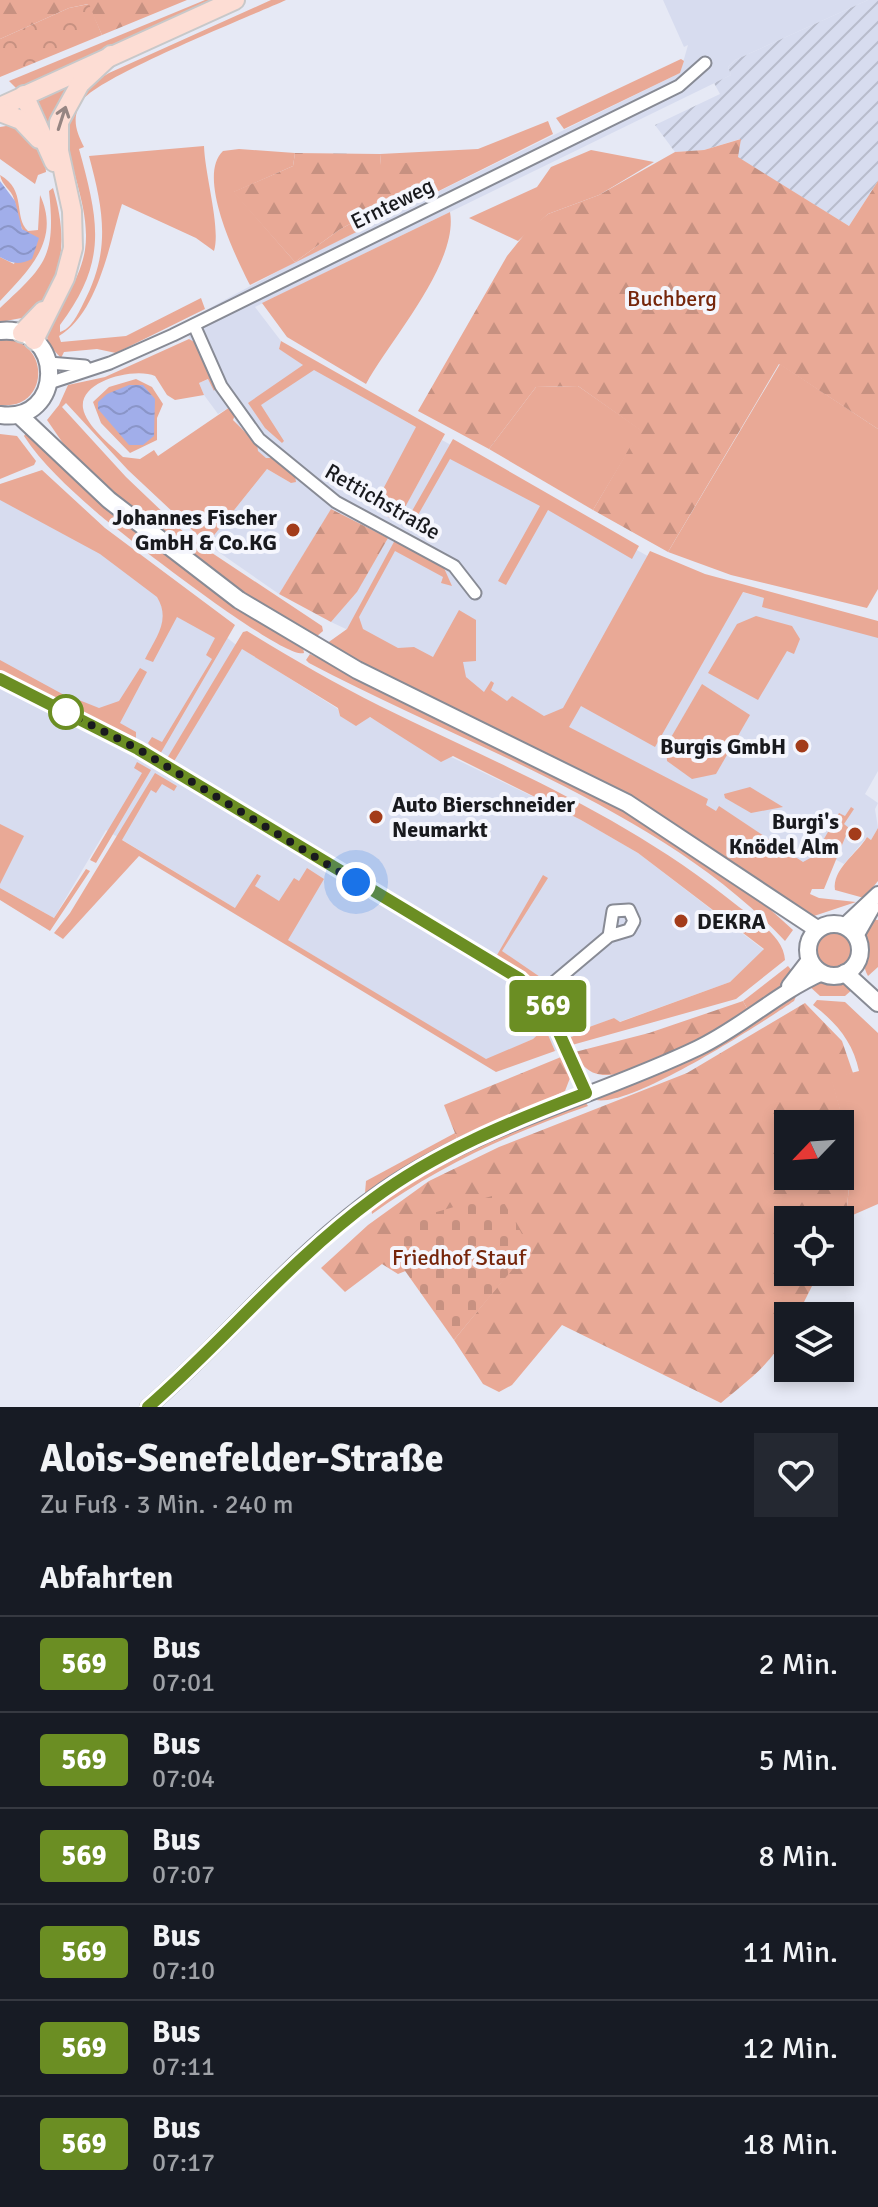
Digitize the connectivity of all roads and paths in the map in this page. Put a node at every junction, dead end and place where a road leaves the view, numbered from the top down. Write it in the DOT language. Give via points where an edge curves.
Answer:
graph roads {
  1 [pos="235,0"];
  2 [pos="111,55"];
  3 [pos="705,63"];
  4 [pos="24,95"];
  5 [pos="0,110"];
  6 [pos="52,157"];
  7 [pos="68,194"];
  8 [pos="194,325"];
  9 [pos="0,331"];
  10 [pos="28,336"];
  11 [pos="49,363"];
  12 [pos="90,367"];
  13 [pos="49,383"];
  14 [pos="27,411"];
  15 [pos="0,415"];
  16 [pos="475,593"];
  17 [pos="0,679"];
  18 [pos="878,896"];
  19 [pos="850,931"];
  20 [pos="609,936"];
  21 [pos="811,944"];
  22 [pos="851,967"];
  23 [pos="822,973"];
  24 [pos="783,993"];
  25 [pos="539,995"];
  26 [pos="878,996"];
  27 [pos="878,1003"];
  28 [pos="586,1093"];
  29 [pos="148,1407"];
  1 -- 2 [label="main road"];
  2 -- 4 [label="main road"];
  7 -- 2 [label="main road, one-way" via="59,151 62,114 80,84"];
  3 -- 8 [label="street, Ernteweg" via="679,86"];
  4 -- 5 [label="main road"];
  4 -- 6 [label="main road"];
  5 -- 6 [label="main road" via="26,124"];
  6 -- 7 [label="main road"];
  7 -- 10 [label="main road" via="73,248 65,278"];
  8 -- 12 [label="street, Ernteweg"];
  8 -- 16 [label="street, Rettichstraße" via="221,386 259,439 336,502 454,566"];
  9 -- 10 [label="main road"];
  10 -- 11 [label="main road"];
  11 -- 12 [label="street, Ernteweg"];
  11 -- 13 [label="main road"];
  12 -- 13 [label="street, Ernteweg"];
  13 -- 14 [label="main road"];
  14 -- 15 [label="main road"];
  14 -- 21 [label="main road" via="56,448 152,536 249,607 357,670 638,810 777,904"];
  17 -- 25 [label="street" via="138,749"];
  18 -- 19 [label="street"];
  19 -- 21 [label="main road" via="829,923"];
  19 -- 22 [label="main road" via="860,948"];
  20 -- 25 [label="street"];
  21 -- 23 [label="main road"];
  21 -- 24 [label="street"];
  22 -- 23 [label="main road" via="834,976"];
  22 -- 26 [label="main road"];
  22 -- 27 [label="main road"];
  23 -- 24 [label="street"];
  24 -- 28 [label="street" via="700,1047"];
  25 -- 28 [label="street"];
  28 -- 29 [label="street" via="486,1133 385,1190 293,1267"];
}
